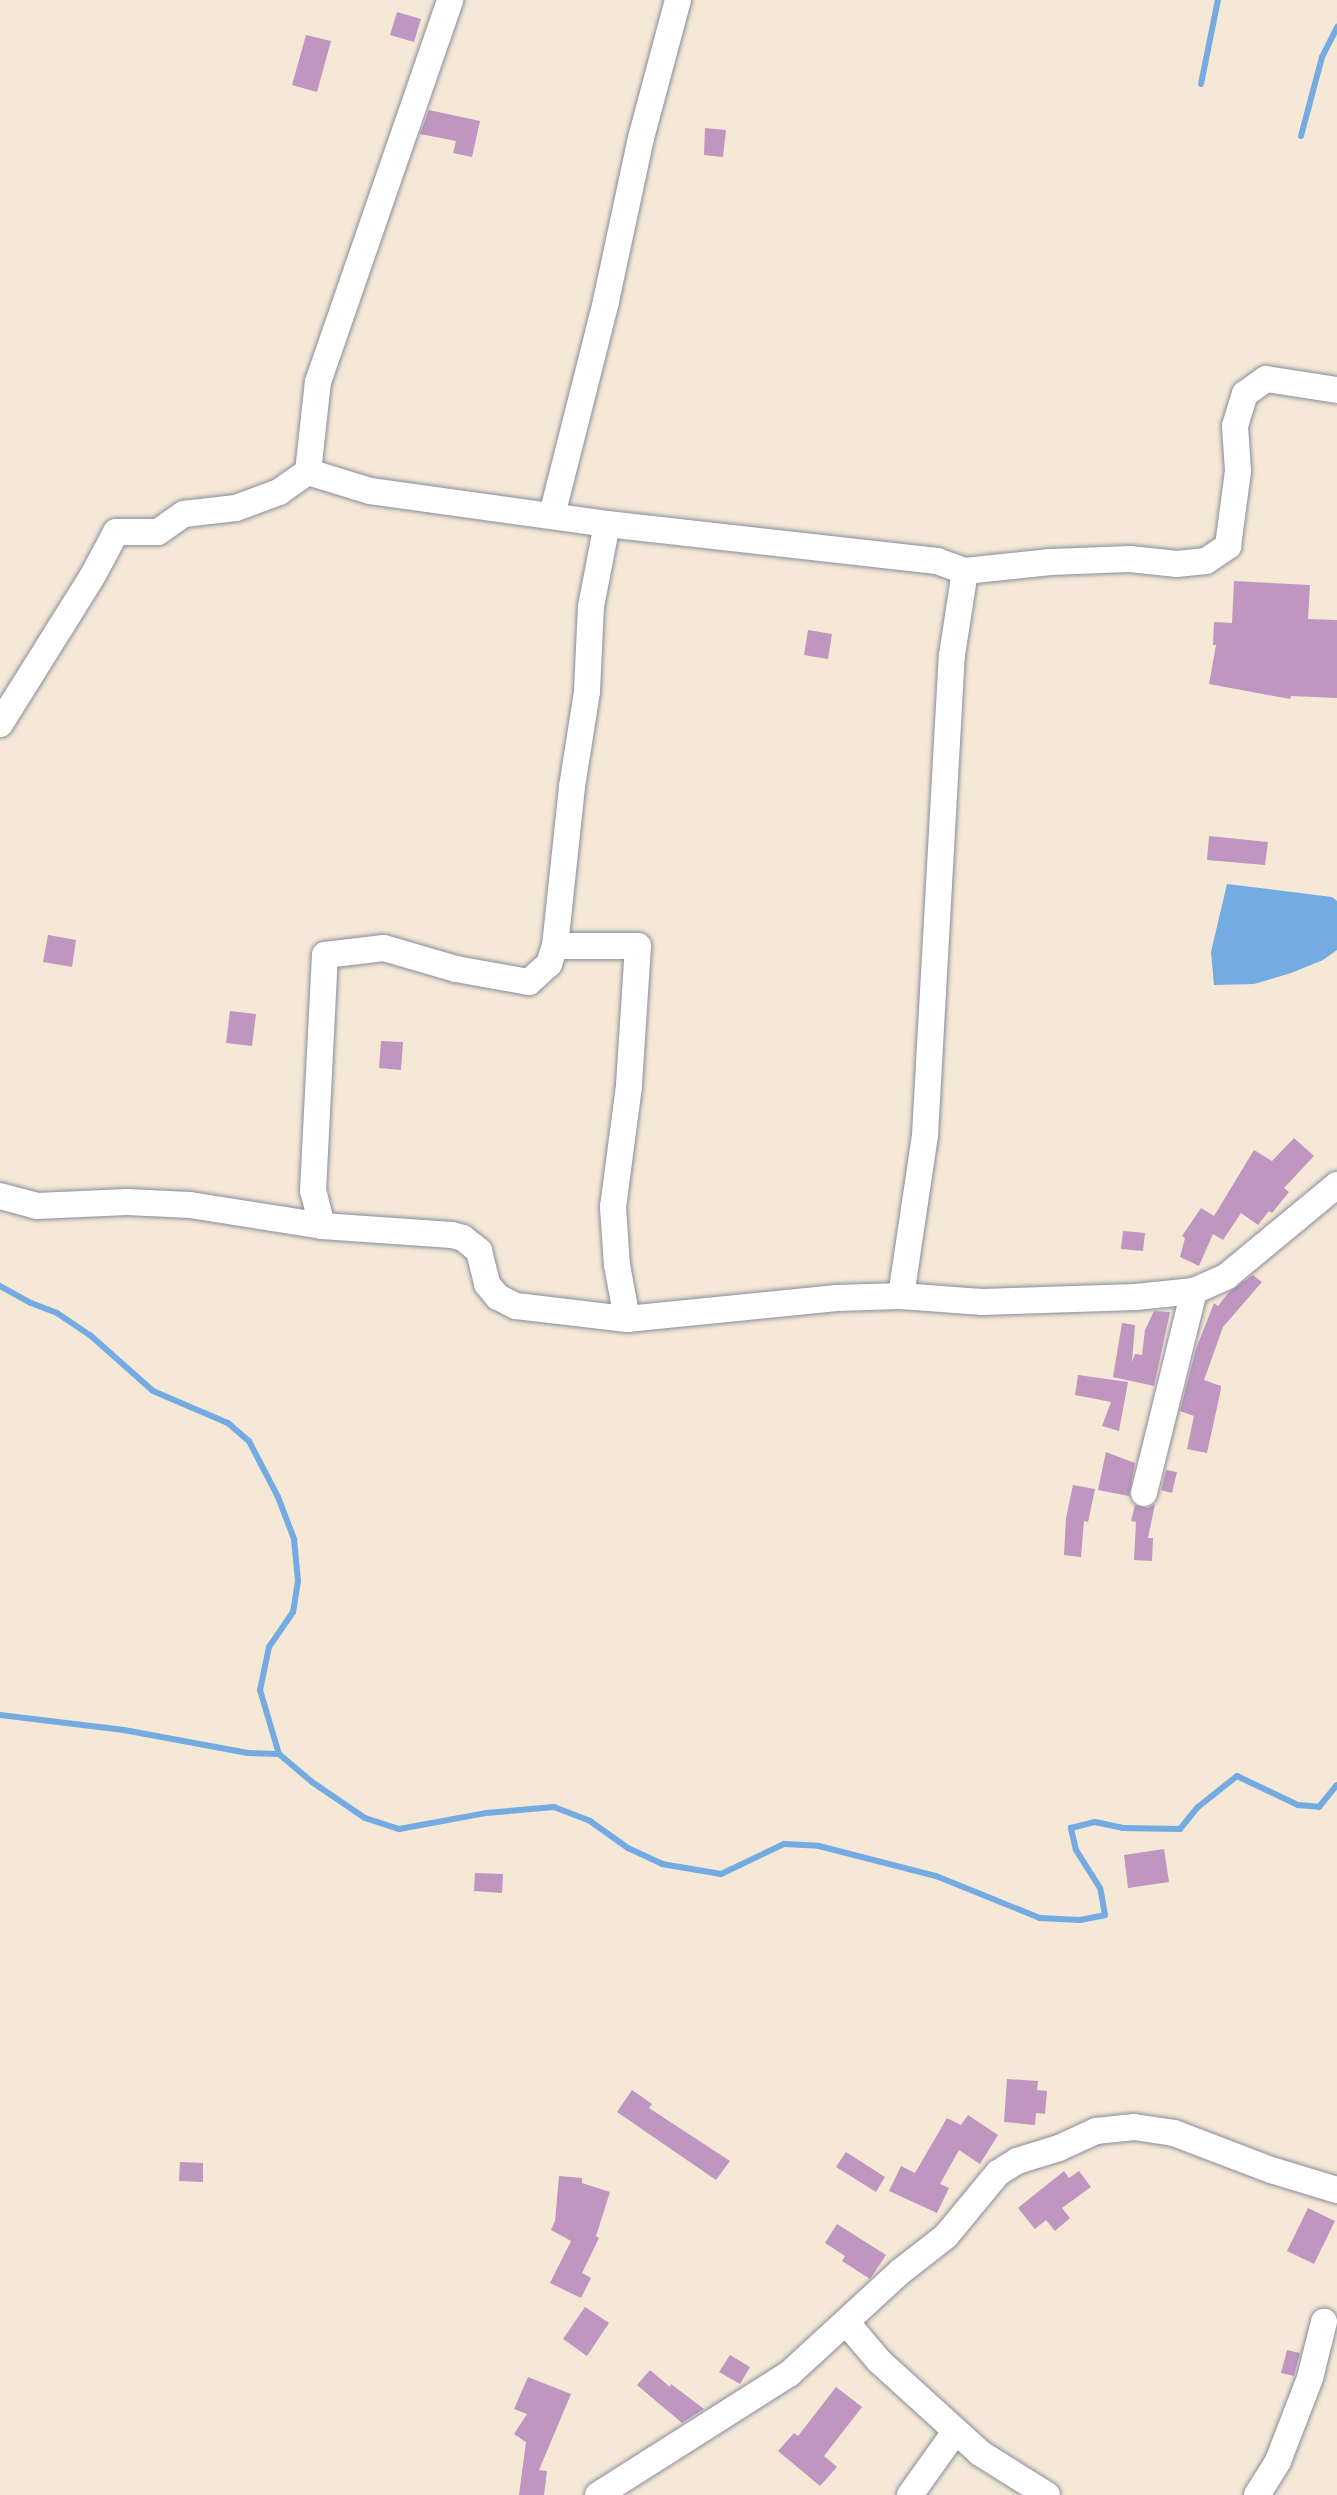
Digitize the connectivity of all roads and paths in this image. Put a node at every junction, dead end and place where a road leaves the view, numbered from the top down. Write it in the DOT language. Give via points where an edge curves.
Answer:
graph roads {
  1 [pos="450,0"];
  2 [pos="678,0"];
  3 [pos="1337,390"];
  4 [pos="308,472"];
  5 [pos="552,515"];
  6 [pos="607,524"];
  7 [pos="965,571"];
  8 [pos="0,724"];
  9 [pos="555,946"];
  10 [pos="1337,1185"];
  11 [pos="0,1196"];
  12 [pos="323,1226"];
  13 [pos="1194,1290"];
  14 [pos="901,1296"];
  15 [pos="627,1319"];
  16 [pos="1144,1493"];
  17 [pos="1337,2190"];
  18 [pos="846,2322"];
  19 [pos="1324,2322"];
  20 [pos="955,2432"];
  21 [pos="598,2495"];
  22 [pos="909,2495"];
  23 [pos="1047,2495"];
  24 [pos="1257,2495"];
  1 -- 4 [label="street" via="318,382"];
  2 -- 5 [label="street"];
  3 -- 7 [label="street" via="1266,379 1245,394 1235,426 1238,471 1228,546 1206,561 1051,562"];
  4 -- 5 [label="street" via="370,491"];
  4 -- 8 [label="street" via="279,492 236,508 184,514 158,532 116,532"];
  5 -- 6 [label="street"];
  6 -- 7 [label="street" via="937,561"];
  6 -- 9 [label="street" via="591,606 587,692"];
  7 -- 14 [label="street" via="952,655 925,1135"];
  9 -- 12 [label="street" via="549,964 529,982 456,969 384,948 325,955 313,1191"];
  9 -- 15 [label="street" via="638,946 629,1086 613,1207"];
  10 -- 13 [label="street" via="1227,1276"];
  11 -- 12 [label="street" via="37,1206 190,1205"];
  12 -- 15 [label="street" via="463,1238 479,1251 487,1284 516,1306"];
  13 -- 14 [label="street" via="1136,1297 982,1301"];
  13 -- 16 [label="street"];
  14 -- 15 [label="street"];
  17 -- 18 [label="street" via="1174,2133 1134,2127 1096,2130 998,2173 946,2236"];
  18 -- 20 [label="street" via="879,2361"];
  18 -- 21 [label="street" via="789,2374"];
  19 -- 24 [label="street" via="1301,2402 1278,2461"];
  20 -- 22 [label="street"];
  20 -- 23 [label="street"];
}
